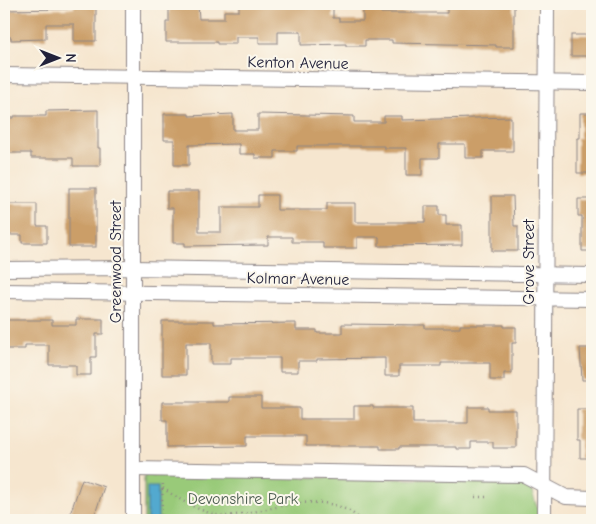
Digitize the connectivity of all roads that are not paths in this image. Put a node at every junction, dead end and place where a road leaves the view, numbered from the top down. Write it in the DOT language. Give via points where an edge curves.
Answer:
graph roads {
  1 [pos="132,4"];
  2 [pos="547,4"];
  3 [pos="4,74"];
  4 [pos="133,76"];
  5 [pos="547,83"];
  6 [pos="592,83"];
  7 [pos="132,268"];
  8 [pos="4,269"];
  9 [pos="545,274"];
  10 [pos="592,275"];
  11 [pos="4,291"];
  12 [pos="132,293"];
  13 [pos="545,298"];
  14 [pos="592,299"];
  15 [pos="133,469"];
  16 [pos="544,486"];
  17 [pos="592,498"];
  18 [pos="133,520"];
  19 [pos="544,520"];
  1 -- 4 [label="street, Greenwood Street"];
  2 -- 5 [label="street, Grove Street"];
  3 -- 4 [label="street, Kenton Avenue"];
  4 -- 5 [label="street, Kenton Avenue"];
  4 -- 7 [label="street, Greenwood Street"];
  5 -- 6 [label="street, Kenton Avenue"];
  5 -- 9 [label="street, Grove Street"];
  7 -- 8 [label="street, Kolmar Avenue"];
  7 -- 9 [label="street, Kolmar Avenue"];
  7 -- 12 [label="street, Greenwood Street"];
  9 -- 10 [label="street, Kolmar Avenue"];
  9 -- 13 [label="street, Grove Street"];
  11 -- 12 [label="street, Kolmar Avenue"];
  12 -- 13 [label="street, Kolmar Avenue"];
  12 -- 15 [label="street, Greenwood Street"];
  13 -- 14 [label="street, Kolmar Avenue"];
  13 -- 16 [label="street, Grove Street"];
  15 -- 16 [label="street" via="524,475"];
  15 -- 18 [label="street, Greenwood Street"];
  16 -- 17 [label="street" via="566,497"];
  16 -- 19 [label="street, Grove Street"];
}
